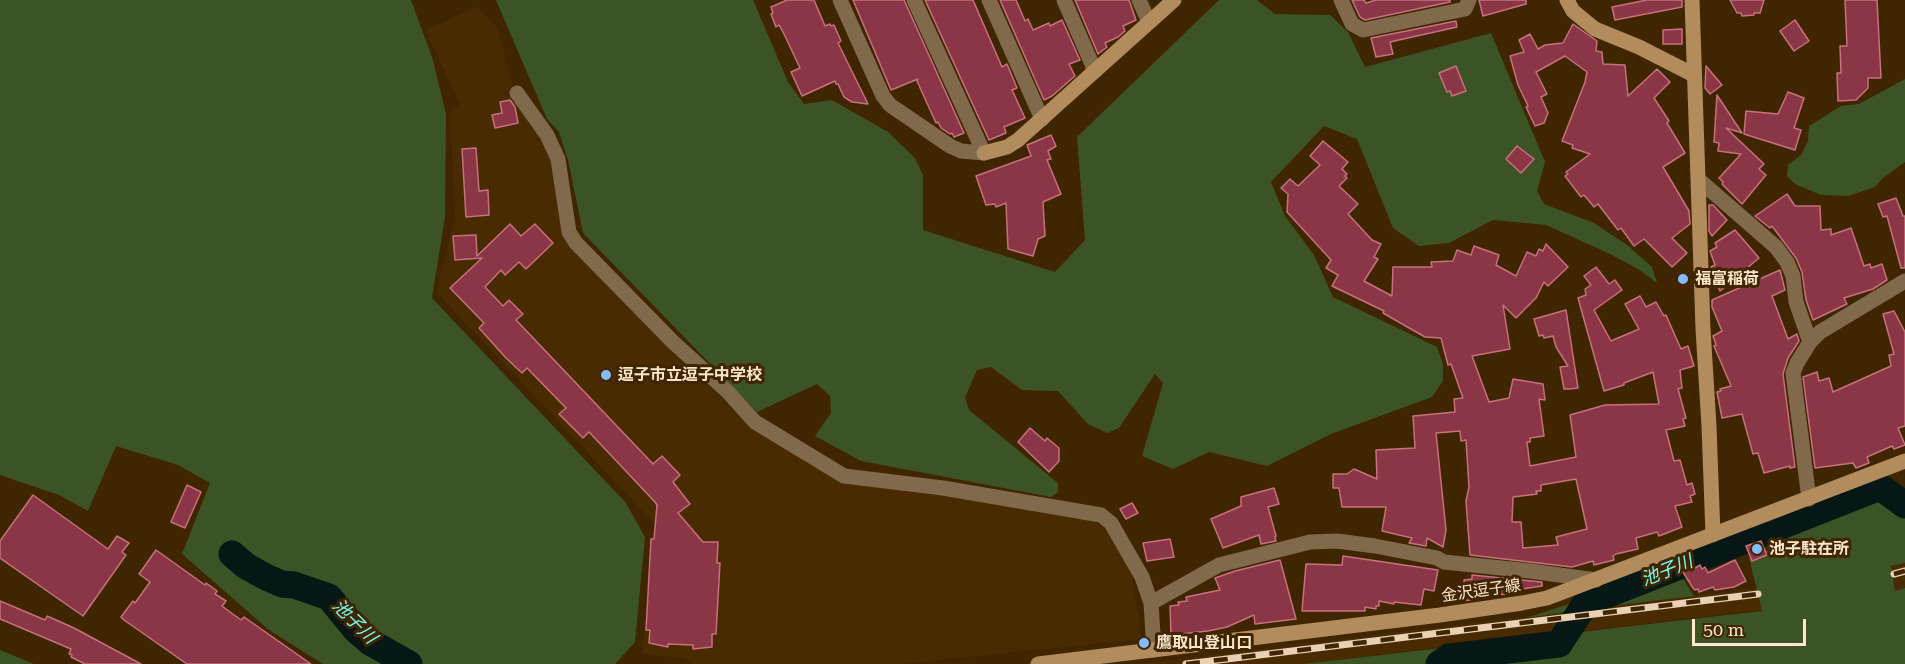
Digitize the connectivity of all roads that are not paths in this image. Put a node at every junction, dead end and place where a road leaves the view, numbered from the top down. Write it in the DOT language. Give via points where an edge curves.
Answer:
graph roads {
  1 [pos="840,0"];
  2 [pos="914,0"];
  3 [pos="989,0"];
  4 [pos="1064,0"];
  5 [pos="1139,0"];
  6 [pos="1174,0"];
  7 [pos="1341,0"];
  8 [pos="1469,0"];
  9 [pos="1567,0"];
  10 [pos="1692,0"];
  11 [pos="1149,22"];
  12 [pos="1095,71"];
  13 [pos="1694,75"];
  14 [pos="517,93"];
  15 [pos="1042,118"];
  16 [pos="984,153"];
  17 [pos="1699,180"];
  18 [pos="1905,281"];
  19 [pos="1809,342"];
  20 [pos="1905,461"];
  21 [pos="1809,499"];
  22 [pos="1713,536"];
  23 [pos="1596,580"];
  24 [pos="1151,603"];
  25 [pos="1154,650"];
  26 [pos="1038,664"];
  1 -- 16 [label="street" via="890,105 950,146"];
  2 -- 16 [label="street"];
  3 -- 15 [label="street"];
  4 -- 12 [label="street"];
  5 -- 11 [label="street"];
  6 -- 11 [label="street"];
  7 -- 8 [label="street" via="1352,24 1363,30 1465,9"];
  9 -- 13 [label="street" via="1573,11 1595,29"];
  10 -- 13 [label="street"];
  11 -- 12 [label="street"];
  12 -- 15 [label="street"];
  13 -- 17 [label="street"];
  14 -- 24 [label="street" via="547,135 558,159 569,232 576,243 755,422 844,476 1101,515 1111,523 1137,568"];
  15 -- 16 [label="street" via="1007,147"];
  17 -- 19 [label="street" via="1776,247 1787,262"];
  17 -- 22 [label="street"];
  18 -- 19 [label="street"];
  19 -- 21 [label="street" via="1793,373"];
  20 -- 21 [label="street, 金沢逗子線"];
  21 -- 22 [label="street, 金沢逗子線"];
  22 -- 23 [label="street, 金沢逗子線"];
  23 -- 24 [label="street" via="1444,562 1375,546 1310,542 1219,565"];
  23 -- 25 [label="street, 金沢逗子線" via="1522,603"];
  24 -- 25 [label="street"];
  25 -- 26 [label="street, 金沢逗子線"];
}
